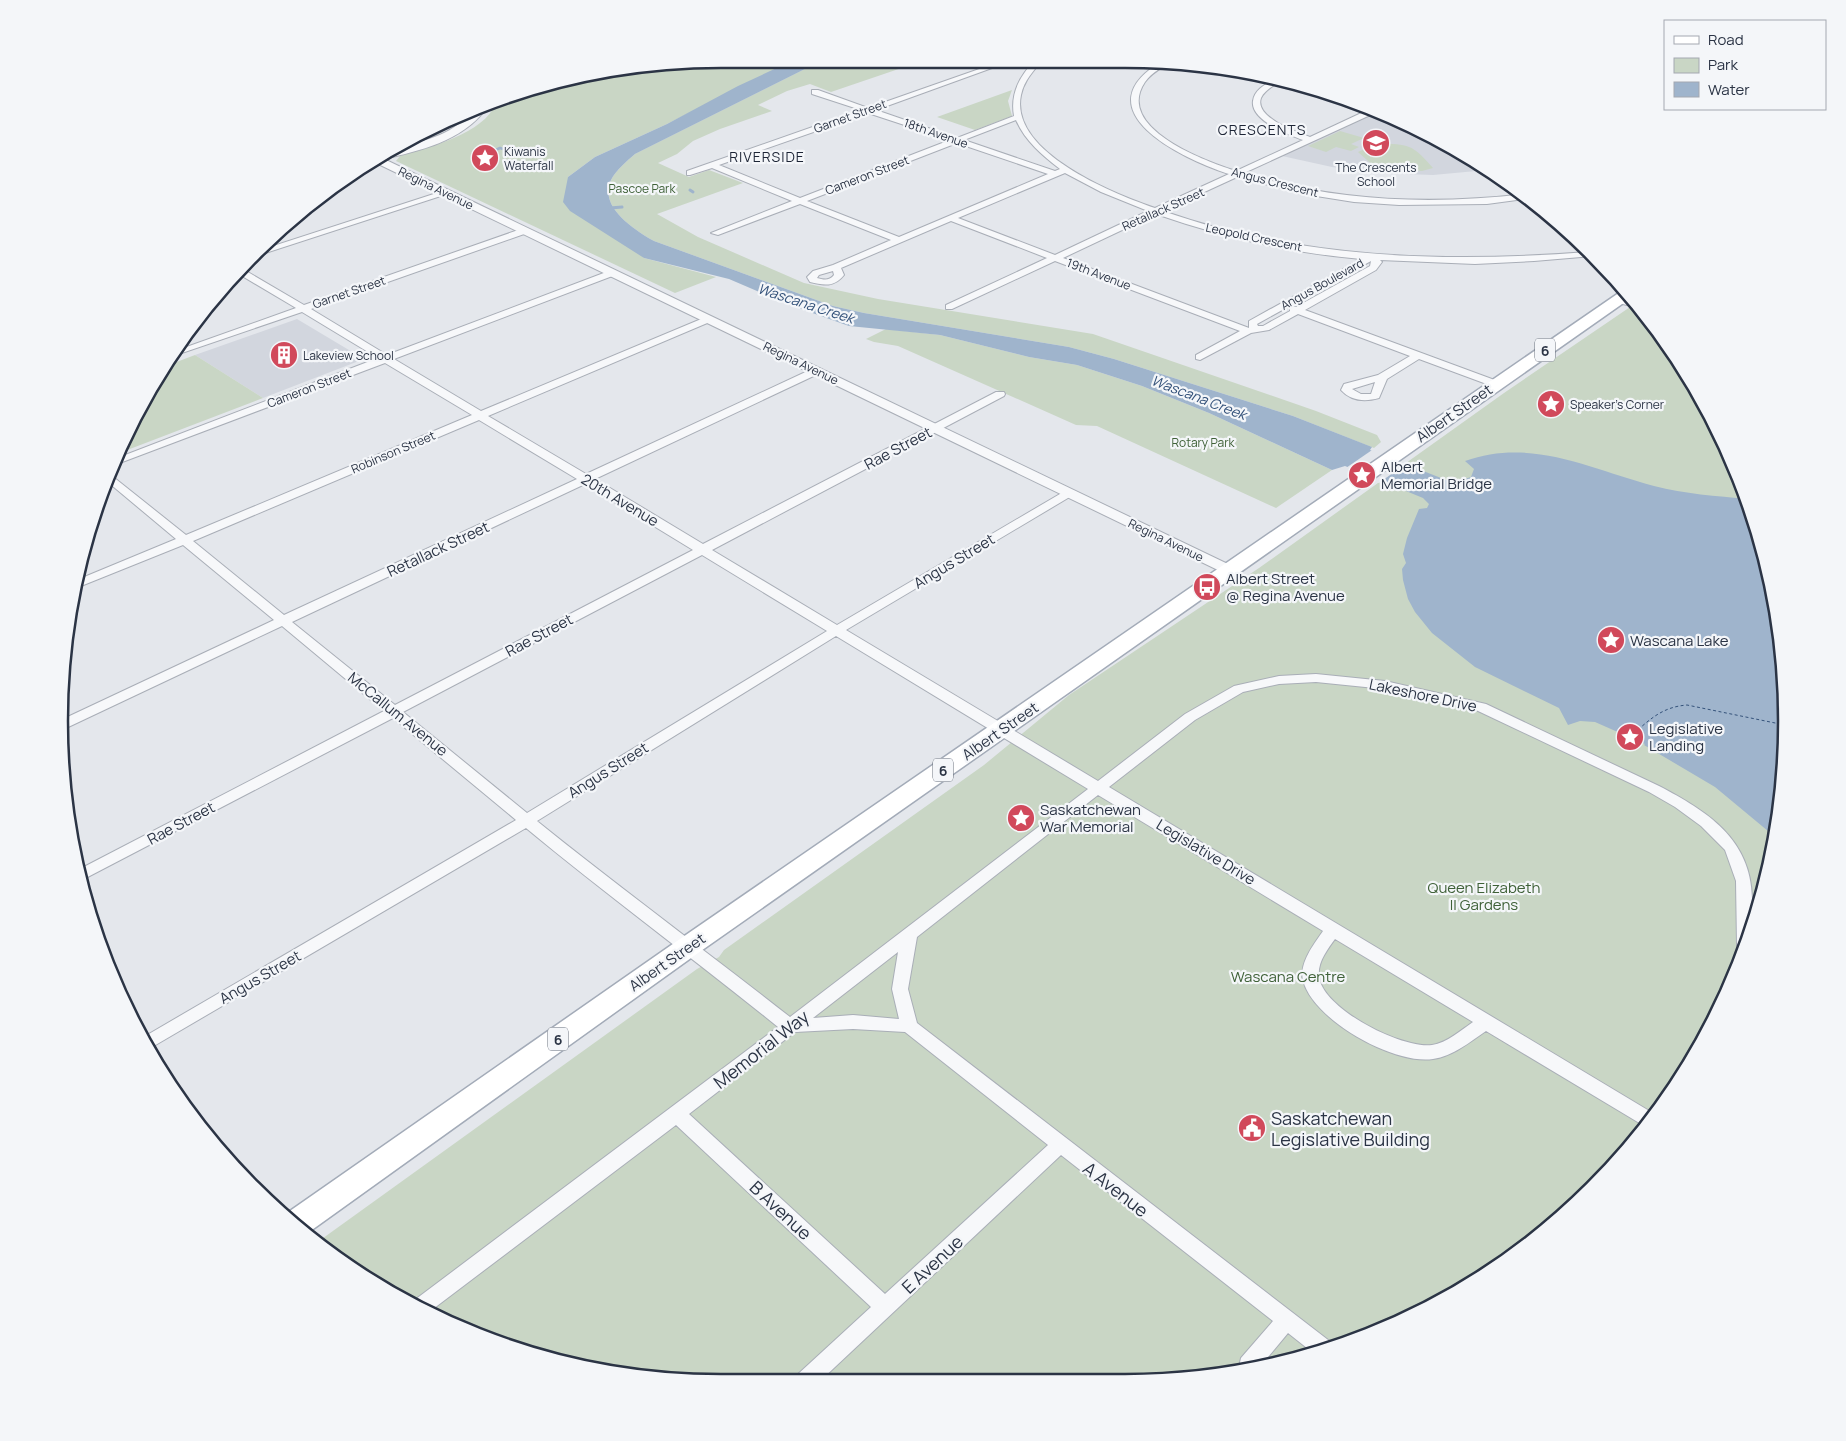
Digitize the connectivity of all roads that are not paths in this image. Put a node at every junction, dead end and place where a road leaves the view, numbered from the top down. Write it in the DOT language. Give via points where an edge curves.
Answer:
graph roads {
  1 [pos="986,68"];
  2 [pos="1031,68"];
  3 [pos="1155,69"];
  4 [pos="1271,84"];
  5 [pos="815,92"];
  6 [pos="868,110"];
  7 [pos="1367,114"];
  8 [pos="477,115"];
  9 [pos="1018,117"];
  10 [pos="957,140"];
  11 [pos="1311,140"];
  12 [pos="407,148"];
  13 [pos="385,161"];
  14 [pos="712,165"];
  15 [pos="1065,170"];
  16 [pos="690,173"];
  17 [pos="1056,174"];
  18 [pos="1237,174"];
  19 [pos="446,193"];
  20 [pos="1516,197"];
  21 [pos="799,200"];
  22 [pos="1156,212"];
  23 [pos="950,218"];
  24 [pos="524,231"];
  25 [pos="715,233"];
  26 [pos="898,240"];
  27 [pos="268,251"];
  28 [pos="1582,255"];
  29 [pos="1373,257"];
  30 [pos="1055,258"];
  31 [pos="836,267"];
  32 [pos="245,274"];
  33 [pos="612,274"];
  34 [pos="1622,297"];
  35 [pos="1283,306"];
  36 [pos="949,307"];
  37 [pos="303,309"];
  38 [pos="1297,311"];
  39 [pos="708,319"];
  40 [pos="1251,330"];
  41 [pos="183,351"];
  42 [pos="1418,355"];
  43 [pos="1200,357"];
  44 [pos="386,358"];
  45 [pos="816,371"];
  46 [pos="1382,377"];
  47 [pos="1493,386"];
  48 [pos="1000,394"];
  49 [pos="480,415"];
  50 [pos="935,428"];
  51 [pos="122,459"];
  52 [pos="587,480"];
  53 [pos="113,481"];
  54 [pos="1069,493"];
  55 [pos="185,540"];
  56 [pos="703,549"];
  57 [pos="1234,564"];
  58 [pos="82,583"];
  59 [pos="284,621"];
  60 [pos="837,630"];
  61 [pos="394,711"];
  62 [pos="68,722"];
  63 [pos="1002,729"];
  64 [pos="1098,787"];
  65 [pos="527,820"];
  66 [pos="86,872"];
  67 [pos="1745,928"];
  68 [pos="1333,929"];
  69 [pos="909,934"];
  70 [pos="689,946"];
  71 [pos="1486,1022"];
  72 [pos="790,1026"];
  73 [pos="909,1026"];
  74 [pos="151,1040"];
  75 [pos="677,1114"];
  76 [pos="1644,1117"];
  77 [pos="1060,1145"];
  78 [pos="301,1220"];
  79 [pos="426,1303"];
  80 [pos="886,1307"];
  81 [pos="1286,1320"];
  82 [pos="1318,1344"];
  83 [pos="1251,1361"];
  84 [pos="813,1374"];
  1 -- 6 [label="street, Garnet Street"];
  2 -- 9 [label="street, Leopold Crescent" via="1018,86"];
  3 -- 18 [label="street, Angus Crescent" via="1141,81 1135,100 1139,116 1167,144"];
  4 -- 11 [label="street" via="1259,94 1256,100 1258,108 1278,126"];
  5 -- 6 [label="street, 18th Avenue"];
  6 -- 10 [label="street, 18th Avenue"];
  6 -- 14 [label="street, Garnet Street"];
  7 -- 11 [label="street, Retallack Street"];
  8 -- 12 [label="street" via="442,138"];
  9 -- 10 [label="street, Cameron Street"];
  9 -- 15 [label="street, Leopold Crescent" via="1033,142"];
  10 -- 17 [label="street, 18th Avenue"];
  10 -- 21 [label="street, Cameron Street"];
  11 -- 18 [label="street, Retallack Street"];
  13 -- 19 [label="street, Regina Avenue"];
  14 -- 16 [label="street, Garnet Street"];
  14 -- 21 [label="street"];
  15 -- 17 [label="street"];
  15 -- 22 [label="street, Leopold Crescent" via="1103,191"];
  17 -- 23 [label="street"];
  18 -- 20 [label="street, Angus Crescent" via="1301,191 1376,201 1473,202"];
  18 -- 22 [label="street, Retallack Street"];
  19 -- 24 [label="street, Regina Avenue"];
  19 -- 27 [label="street"];
  21 -- 25 [label="street, Cameron Street"];
  21 -- 26 [label="street"];
  22 -- 29 [label="street, Leopold Crescent" via="1247,237"];
  22 -- 30 [label="street, Retallack Street"];
  23 -- 26 [label="street"];
  23 -- 30 [label="street, 19th Avenue"];
  24 -- 33 [label="street, Regina Avenue"];
  24 -- 37 [label="street, Garnet Street"];
  26 -- 31 [label="street"];
  28 -- 29 [label="street, Leopold Crescent" via="1498,261"];
  29 -- 35 [label="street, Angus Boulevard"];
  29 -- 38 [label="street, Angus Boulevard" via="1377,262 1372,268"];
  30 -- 36 [label="street, Retallack Street"];
  30 -- 40 [label="street, 19th Avenue"];
  32 -- 37 [label="street, 20th Avenue"];
  33 -- 39 [label="street, Regina Avenue"];
  33 -- 44 [label="street, Cameron Street"];
  34 -- 47 [label="main road, Albert Street / 6"];
  35 -- 38 [label="street"];
  35 -- 40 [label="street, Angus Boulevard" via="1252,323"];
  37 -- 41 [label="street, Garnet Street"];
  37 -- 44 [label="street, 20th Avenue"];
  38 -- 40 [label="street, Angus Boulevard" via="1266,328"];
  38 -- 42 [label="street"];
  39 -- 45 [label="street, Regina Avenue"];
  39 -- 49 [label="street, Robinson Street"];
  40 -- 43 [label="street, Angus Boulevard"];
  42 -- 46 [label="street"];
  42 -- 47 [label="street"];
  44 -- 49 [label="street, 20th Avenue"];
  44 -- 51 [label="street, Cameron Street"];
  45 -- 50 [label="street, Regina Avenue"];
  45 -- 52 [label="street, Retallack Street"];
  47 -- 57 [label="main road, Albert Street / 6"];
  48 -- 50 [label="street, Rae Street"];
  49 -- 52 [label="street, 20th Avenue"];
  49 -- 55 [label="street, Robinson Street"];
  50 -- 54 [label="street, Regina Avenue"];
  50 -- 56 [label="street, Rae Street"];
  52 -- 56 [label="street, 20th Avenue"];
  52 -- 59 [label="street, Retallack Street"];
  53 -- 55 [label="street, McCallum Avenue"];
  54 -- 57 [label="street, Regina Avenue"];
  54 -- 60 [label="street, Angus Street"];
  55 -- 58 [label="street, Robinson Street"];
  55 -- 59 [label="street, McCallum Avenue"];
  56 -- 60 [label="street, 20th Avenue"];
  56 -- 61 [label="street, Rae Street"];
  57 -- 63 [label="main road, Albert Street / 6"];
  59 -- 61 [label="street, McCallum Avenue"];
  59 -- 62 [label="street, Retallack Street"];
  60 -- 63 [label="street, 20th Avenue"];
  60 -- 65 [label="street, Angus Street"];
  61 -- 65 [label="street, McCallum Avenue"];
  61 -- 66 [label="street, Rae Street"];
  63 -- 64 [label="street, Legislative Drive"];
  63 -- 70 [label="main road, Albert Street / 6"];
  64 -- 67 [label="street, Lakeshore Drive" via="1190,716 1239,689 1279,680 1316,678 1385,685 1430,694 1481,708 1520,724 1680,803 1706,822 1732,848 1744,881"];
  64 -- 68 [label="street, Legislative Drive"];
  64 -- 69 [label="street, Memorial Way"];
  65 -- 70 [label="street, McCallum Avenue"];
  65 -- 74 [label="street, Angus Street"];
  68 -- 71 [label="street, Legislative Drive"];
  68 -- 71 [label="street" via="1311,966 1311,981 1319,996 1352,1025 1382,1042 1412,1052 1433,1053"];
  69 -- 72 [label="street, Memorial Way"];
  69 -- 73 [label="street" via="900,989"];
  70 -- 72 [label="street"];
  70 -- 78 [label="main road, Albert Street / 6"];
  71 -- 76 [label="street, Legislative Drive"];
  72 -- 73 [label="street" via="853,1022"];
  72 -- 75 [label="street, Memorial Way"];
  73 -- 77 [label="street, A Avenue"];
  75 -- 79 [label="street, Memorial Way"];
  75 -- 80 [label="street, B Avenue"];
  77 -- 80 [label="street, E Avenue"];
  77 -- 81 [label="street, A Avenue"];
  80 -- 84 [label="street, E Avenue"];
  81 -- 82 [label="street, A Avenue"];
  81 -- 83 [label="street"];
}
